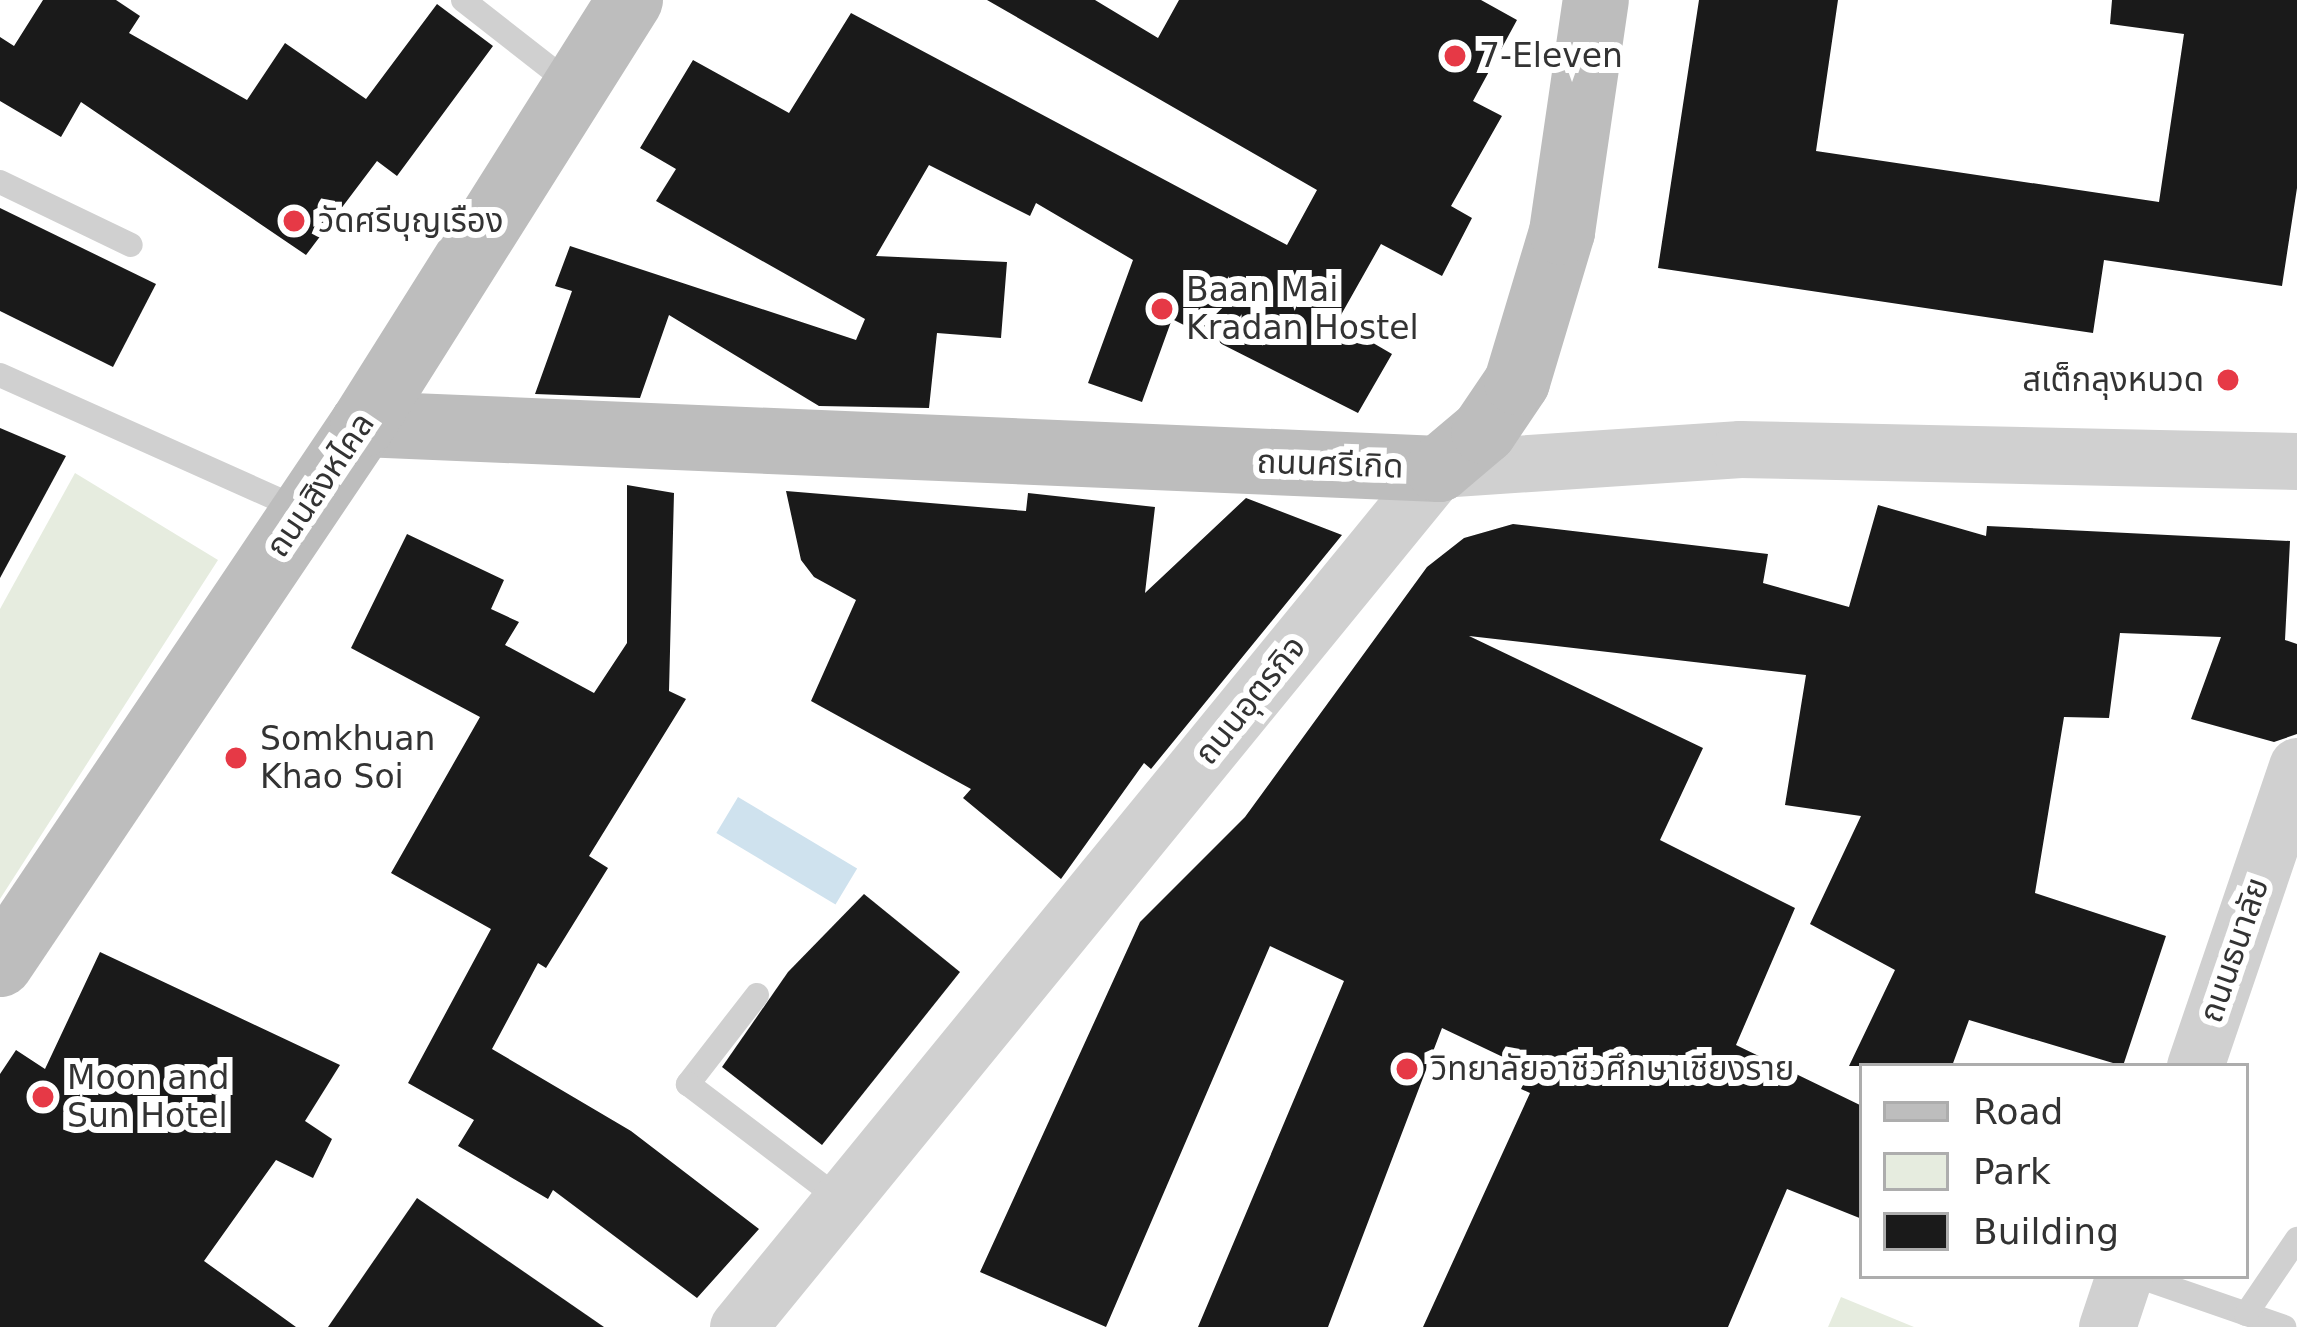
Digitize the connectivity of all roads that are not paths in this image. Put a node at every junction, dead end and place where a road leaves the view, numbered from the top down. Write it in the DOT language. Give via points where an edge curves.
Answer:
graph roads {
  1 [pos="463,0"];
  2 [pos="630,0"];
  3 [pos="1596,0"];
  4 [pos="575,88"];
  5 [pos="0,182"];
  6 [pos="131,245"];
  7 [pos="0,375"];
  8 [pos="363,424"];
  9 [pos="2297,461"];
  10 [pos="1439,469"];
  11 [pos="302,510"];
  12 [pos="2297,766"];
  13 [pos="0,964"];
  14 [pos="757,995"];
  15 [pos="2196,1063"];
  16 [pos="842,1200"];
  17 [pos="2297,1239"];
  18 [pos="2123,1279"];
  19 [pos="2146,1279"];
  20 [pos="2246,1314"];
  21 [pos="738,1327"];
  22 [pos="2107,1327"];
  23 [pos="2284,1327"];
  1 -- 4 [label="lane"];
  2 -- 4 [label="main road, ถนนสิงหไคล"];
  3 -- 10 [label="main road, ถนนอุตรกิจ" via="1562,232 1517,382 1484,431"];
  4 -- 8 [label="main road, ถนนสิงหไคล"];
  5 -- 6 [label="lane"];
  7 -- 11 [label="lane"];
  8 -- 10 [label="main road, ถนนศรีเกิด"];
  8 -- 11 [label="main road, ถนนสิงหไคล"];
  9 -- 10 [label="street, ถนนศรีเกิด" via="1740,449"];
  10 -- 16 [label="street, ถนนอุตรกิจ"];
  11 -- 13 [label="main road, ถนนสิงหไคล"];
  12 -- 15 [label="street, ถนนธนาลัย"];
  14 -- 16 [label="lane" via="688,1084"];
  16 -- 21 [label="street, ถนนอุตรกิจ"];
  17 -- 20 [label="lane"];
  18 -- 22 [label="street"];
  19 -- 20 [label="lane"];
  20 -- 23 [label="lane"];
}
